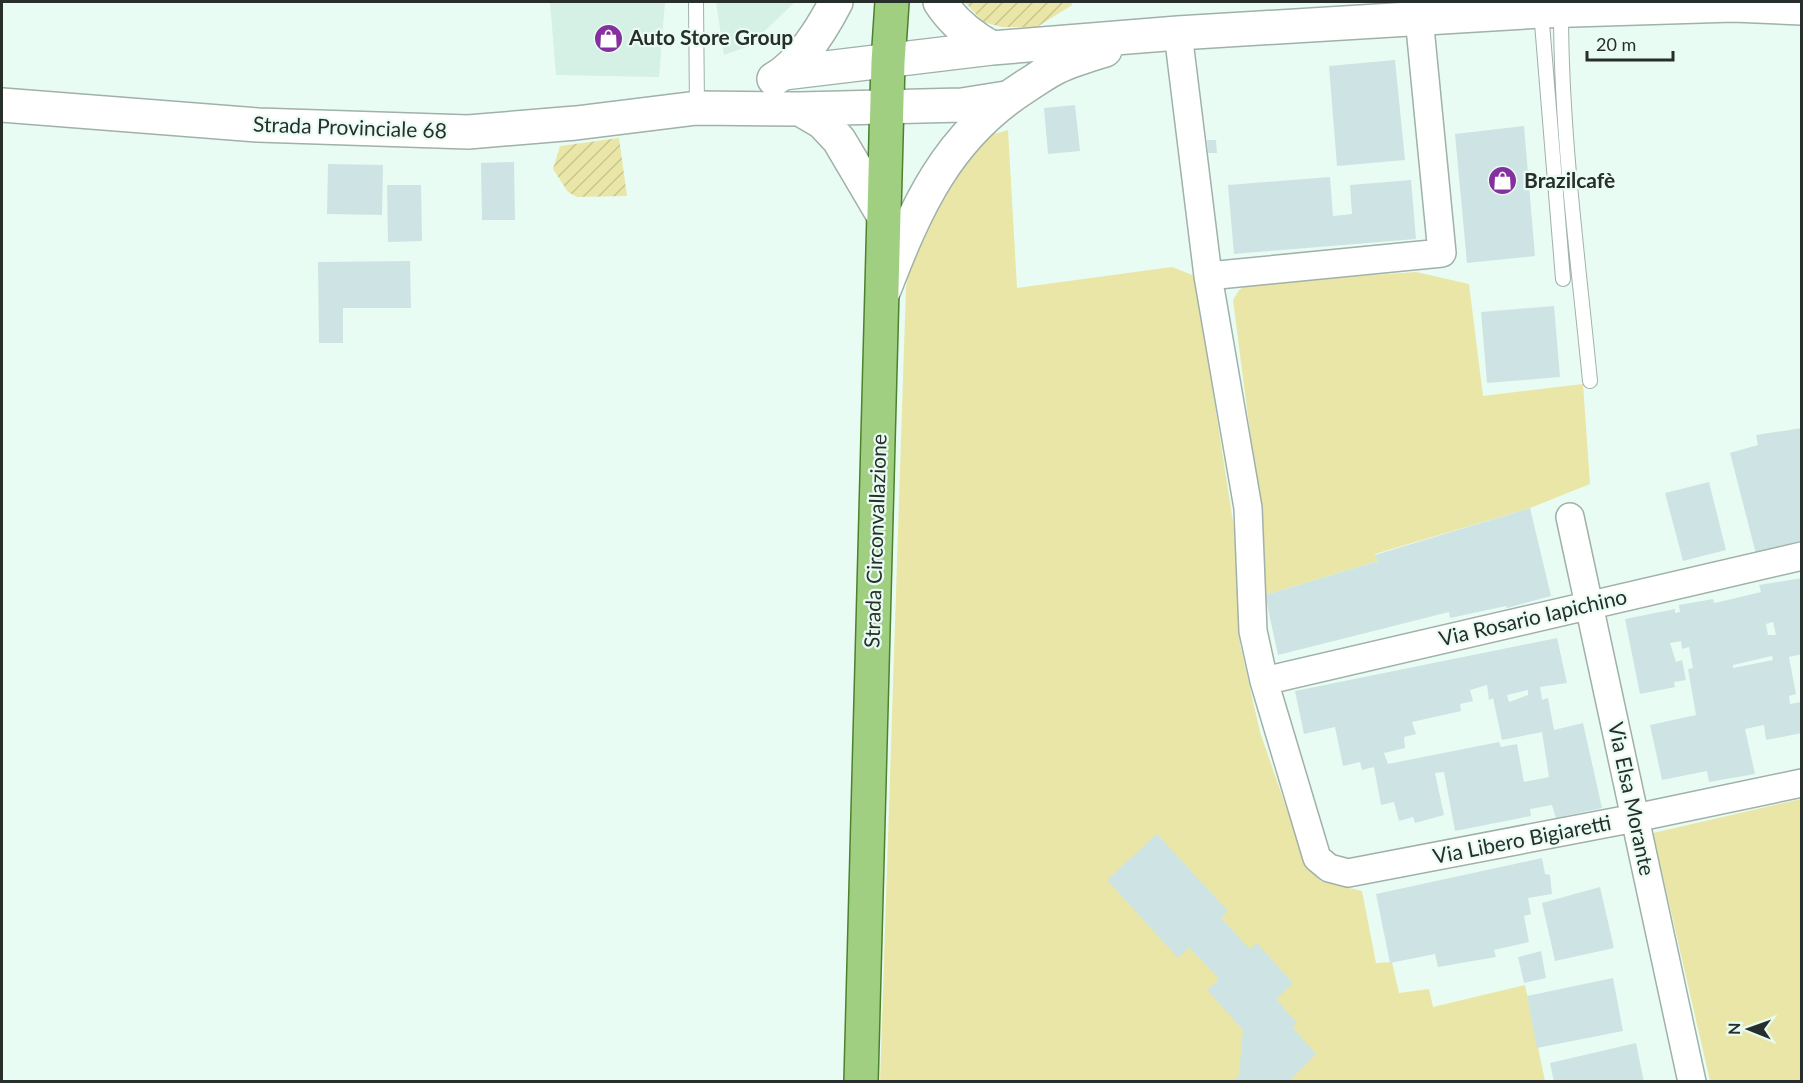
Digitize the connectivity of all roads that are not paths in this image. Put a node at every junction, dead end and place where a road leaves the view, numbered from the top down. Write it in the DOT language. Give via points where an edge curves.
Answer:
graph roads {
  1 [pos="696,2"];
  2 [pos="836,2"];
  3 [pos="892,2"];
  4 [pos="940,2"];
  5 [pos="1802,8"];
  6 [pos="1551,11"];
  7 [pos="1419,17"];
  8 [pos="1178,33"];
  9 [pos="1140,37"];
  10 [pos="992,48"];
  11 [pos="888,62"];
  12 [pos="784,73"];
  13 [pos="1006,99"];
  14 [pos="2,105"];
  15 [pos="887,106"];
  16 [pos="697,108"];
  17 [pos="800,109"];
  18 [pos="885,218"];
  19 [pos="1208,276"];
  20 [pos="1563,279"];
  21 [pos="884,290"];
  22 [pos="1590,381"];
  23 [pos="1570,517"];
  24 [pos="1802,556"];
  25 [pos="1589,605"];
  26 [pos="1264,681"];
  27 [pos="1802,783"];
  28 [pos="1635,818"];
  29 [pos="861,1082"];
  30 [pos="1692,1082"];
  1 -- 16 [label="lane"];
  2 -- 12 [label="street"];
  3 -- 11 [label="main road, Strada Circonvallazione"];
  4 -- 10 [label="street" via="950,18"];
  5 -- 6 [label="street" via="1733,4"];
  6 -- 7 [label="street"];
  6 -- 20 [label="lane"];
  6 -- 22 [label="lane"];
  7 -- 8 [label="street"];
  7 -- 19 [label="street" via="1442,253"];
  8 -- 9 [label="street"];
  8 -- 19 [label="street"];
  9 -- 10 [label="street"];
  9 -- 13 [label="street" via="1056,68"];
  10 -- 11 [label="street"];
  11 -- 12 [label="street"];
  11 -- 15 [label="main road, Strada Circonvallazione"];
  12 -- 16 [label="street" via="756,89"];
  13 -- 15 [label="street" via="962,105"];
  13 -- 21 [label="street" via="961,142 926,192"];
  14 -- 16 [label="street, Strada Provinciale 68" via="258,125 468,132"];
  15 -- 17 [label="street"];
  15 -- 18 [label="main road, Strada Circonvallazione"];
  16 -- 17 [label="street"];
  17 -- 18 [label="street" via="822,122 839,140"];
  18 -- 21 [label="main road, Strada Circonvallazione"];
  19 -- 26 [label="street" via="1248,508 1252,631"];
  21 -- 29 [label="main road, Strada Circonvallazione"];
  23 -- 25 [label="street, Via Elsa Morante"];
  24 -- 25 [label="street, Via Rosario Iapichino"];
  25 -- 26 [label="street, Via Rosario Iapichino"];
  25 -- 28 [label="street, Via Elsa Morante"];
  26 -- 28 [label="street, Via Libero Bigiaretti" via="1317,858 1329,868 1348,873"];
  27 -- 28 [label="street, Via Libero Bigiaretti"];
  28 -- 30 [label="street, Via Elsa Morante"];
}
